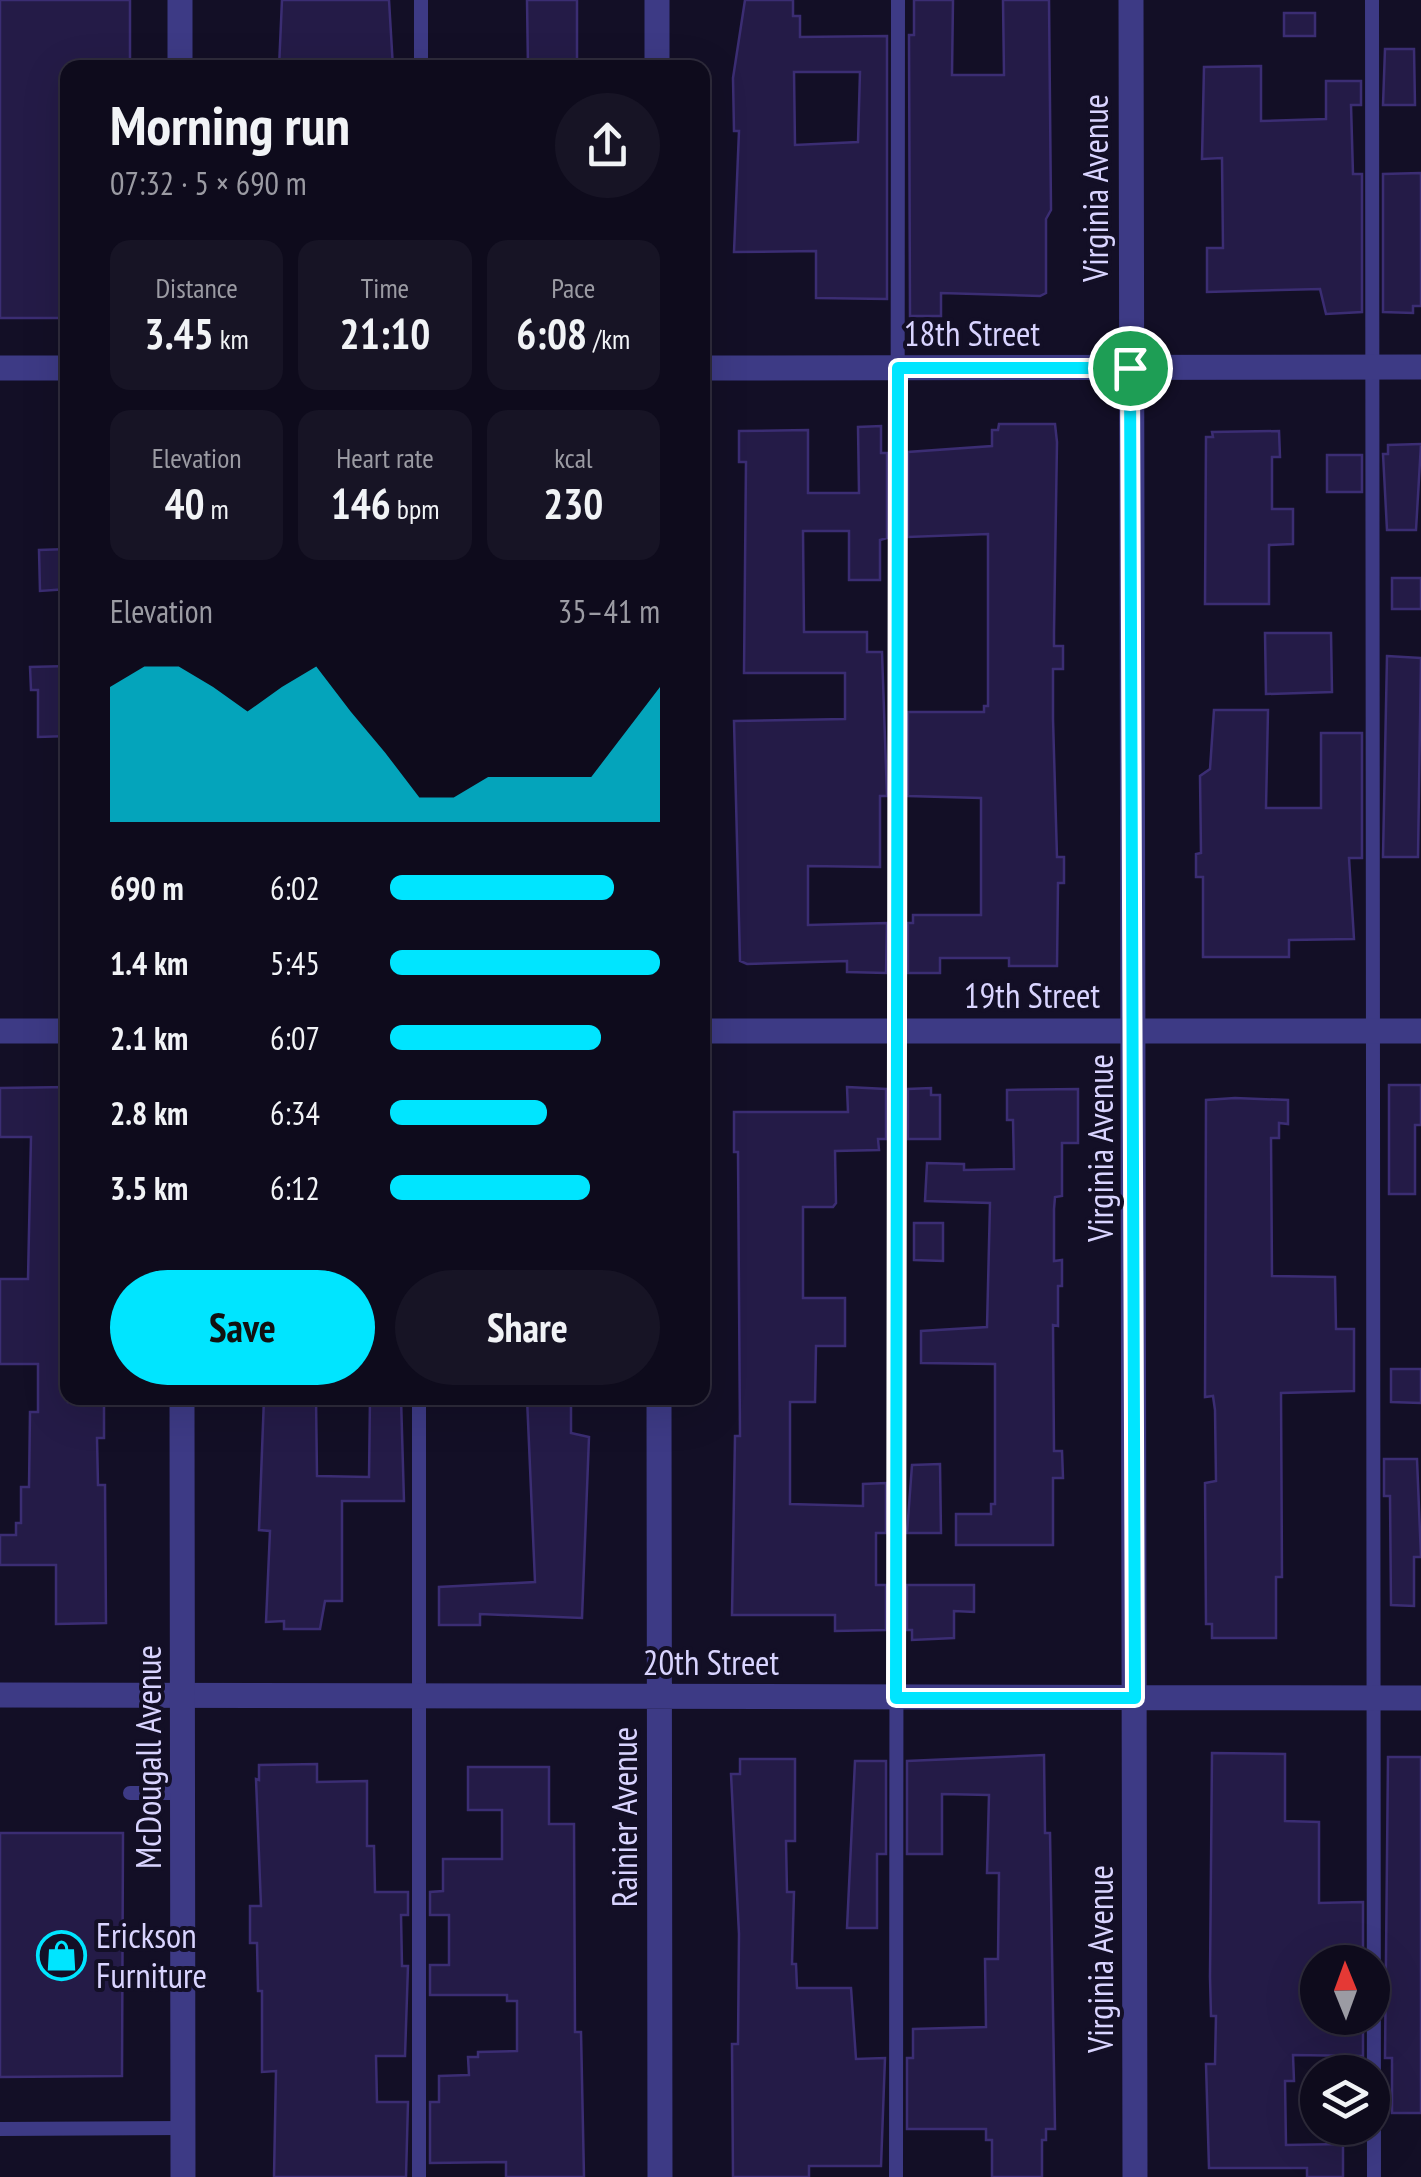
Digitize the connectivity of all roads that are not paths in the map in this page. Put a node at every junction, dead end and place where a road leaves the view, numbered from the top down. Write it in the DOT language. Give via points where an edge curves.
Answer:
graph roads {
  1 [pos="180,0"];
  2 [pos="420,0"];
  3 [pos="657,0"];
  4 [pos="898,0"];
  5 [pos="1131,0"];
  6 [pos="1372,0"];
  7 [pos="180,60"];
  8 [pos="421,60"];
  9 [pos="657,60"];
  10 [pos="1373,367"];
  11 [pos="1421,367"];
  12 [pos="0,368"];
  13 [pos="60,368"];
  14 [pos="710,368"];
  15 [pos="898,368"];
  16 [pos="1130,368"];
  17 [pos="710,1030"];
  18 [pos="897,1030"];
  19 [pos="1135,1030"];
  20 [pos="60,1031"];
  21 [pos="1372,1031"];
  22 [pos="1421,1031"];
  23 [pos="0,1032"];
  24 [pos="182,1405"];
  25 [pos="420,1405"];
  26 [pos="659,1405"];
  27 [pos="0,1695"];
  28 [pos="182,1695"];
  29 [pos="420,1696"];
  30 [pos="659,1697"];
  31 [pos="896,1698"];
  32 [pos="1135,1698"];
  33 [pos="1372,1698"];
  34 [pos="1421,1698"];
  35 [pos="130,1793"];
  36 [pos="183,1793"];
  37 [pos="183,2128"];
  38 [pos="0,2129"];
  39 [pos="183,2177"];
  40 [pos="419,2177"];
  41 [pos="660,2177"];
  42 [pos="896,2177"];
  43 [pos="1135,2177"];
  44 [pos="1374,2177"];
  1 -- 7 [label="street"];
  2 -- 8 [label="lane"];
  3 -- 9 [label="street"];
  4 -- 15 [label="lane"];
  5 -- 16 [label="street, Virginia Avenue"];
  6 -- 10 [label="lane"];
  10 -- 11 [label="street, 18th Street"];
  10 -- 16 [label="street, 18th Street"];
  10 -- 21 [label="lane"];
  12 -- 13 [label="street"];
  14 -- 15 [label="street, 18th Street"];
  15 -- 16 [label="street, 18th Street"];
  15 -- 18 [label="lane"];
  16 -- 19 [label="street, Virginia Avenue"];
  17 -- 18 [label="street, 19th Street"];
  18 -- 19 [label="street, 19th Street"];
  18 -- 31 [label="lane"];
  19 -- 21 [label="street, 19th Street"];
  19 -- 32 [label="street, Virginia Avenue"];
  20 -- 23 [label="street"];
  21 -- 22 [label="street, 19th Street"];
  21 -- 33 [label="lane"];
  24 -- 28 [label="street, McDougall Avenue"];
  25 -- 29 [label="lane"];
  26 -- 30 [label="street, Rainier Avenue"];
  27 -- 28 [label="street, 20th Street"];
  28 -- 29 [label="street, 20th Street"];
  28 -- 36 [label="street, McDougall Avenue"];
  29 -- 30 [label="street, 20th Street"];
  29 -- 40 [label="lane"];
  30 -- 31 [label="street, 20th Street"];
  30 -- 41 [label="street, Rainier Avenue"];
  31 -- 32 [label="street, 20th Street"];
  31 -- 42 [label="lane"];
  32 -- 33 [label="street, 20th Street"];
  32 -- 43 [label="street, Virginia Avenue"];
  33 -- 34 [label="street, 20th Street"];
  33 -- 44 [label="lane"];
  35 -- 36 [label="lane"];
  36 -- 37 [label="street, McDougall Avenue"];
  37 -- 38 [label="lane"];
  37 -- 39 [label="street, McDougall Avenue"];
}
